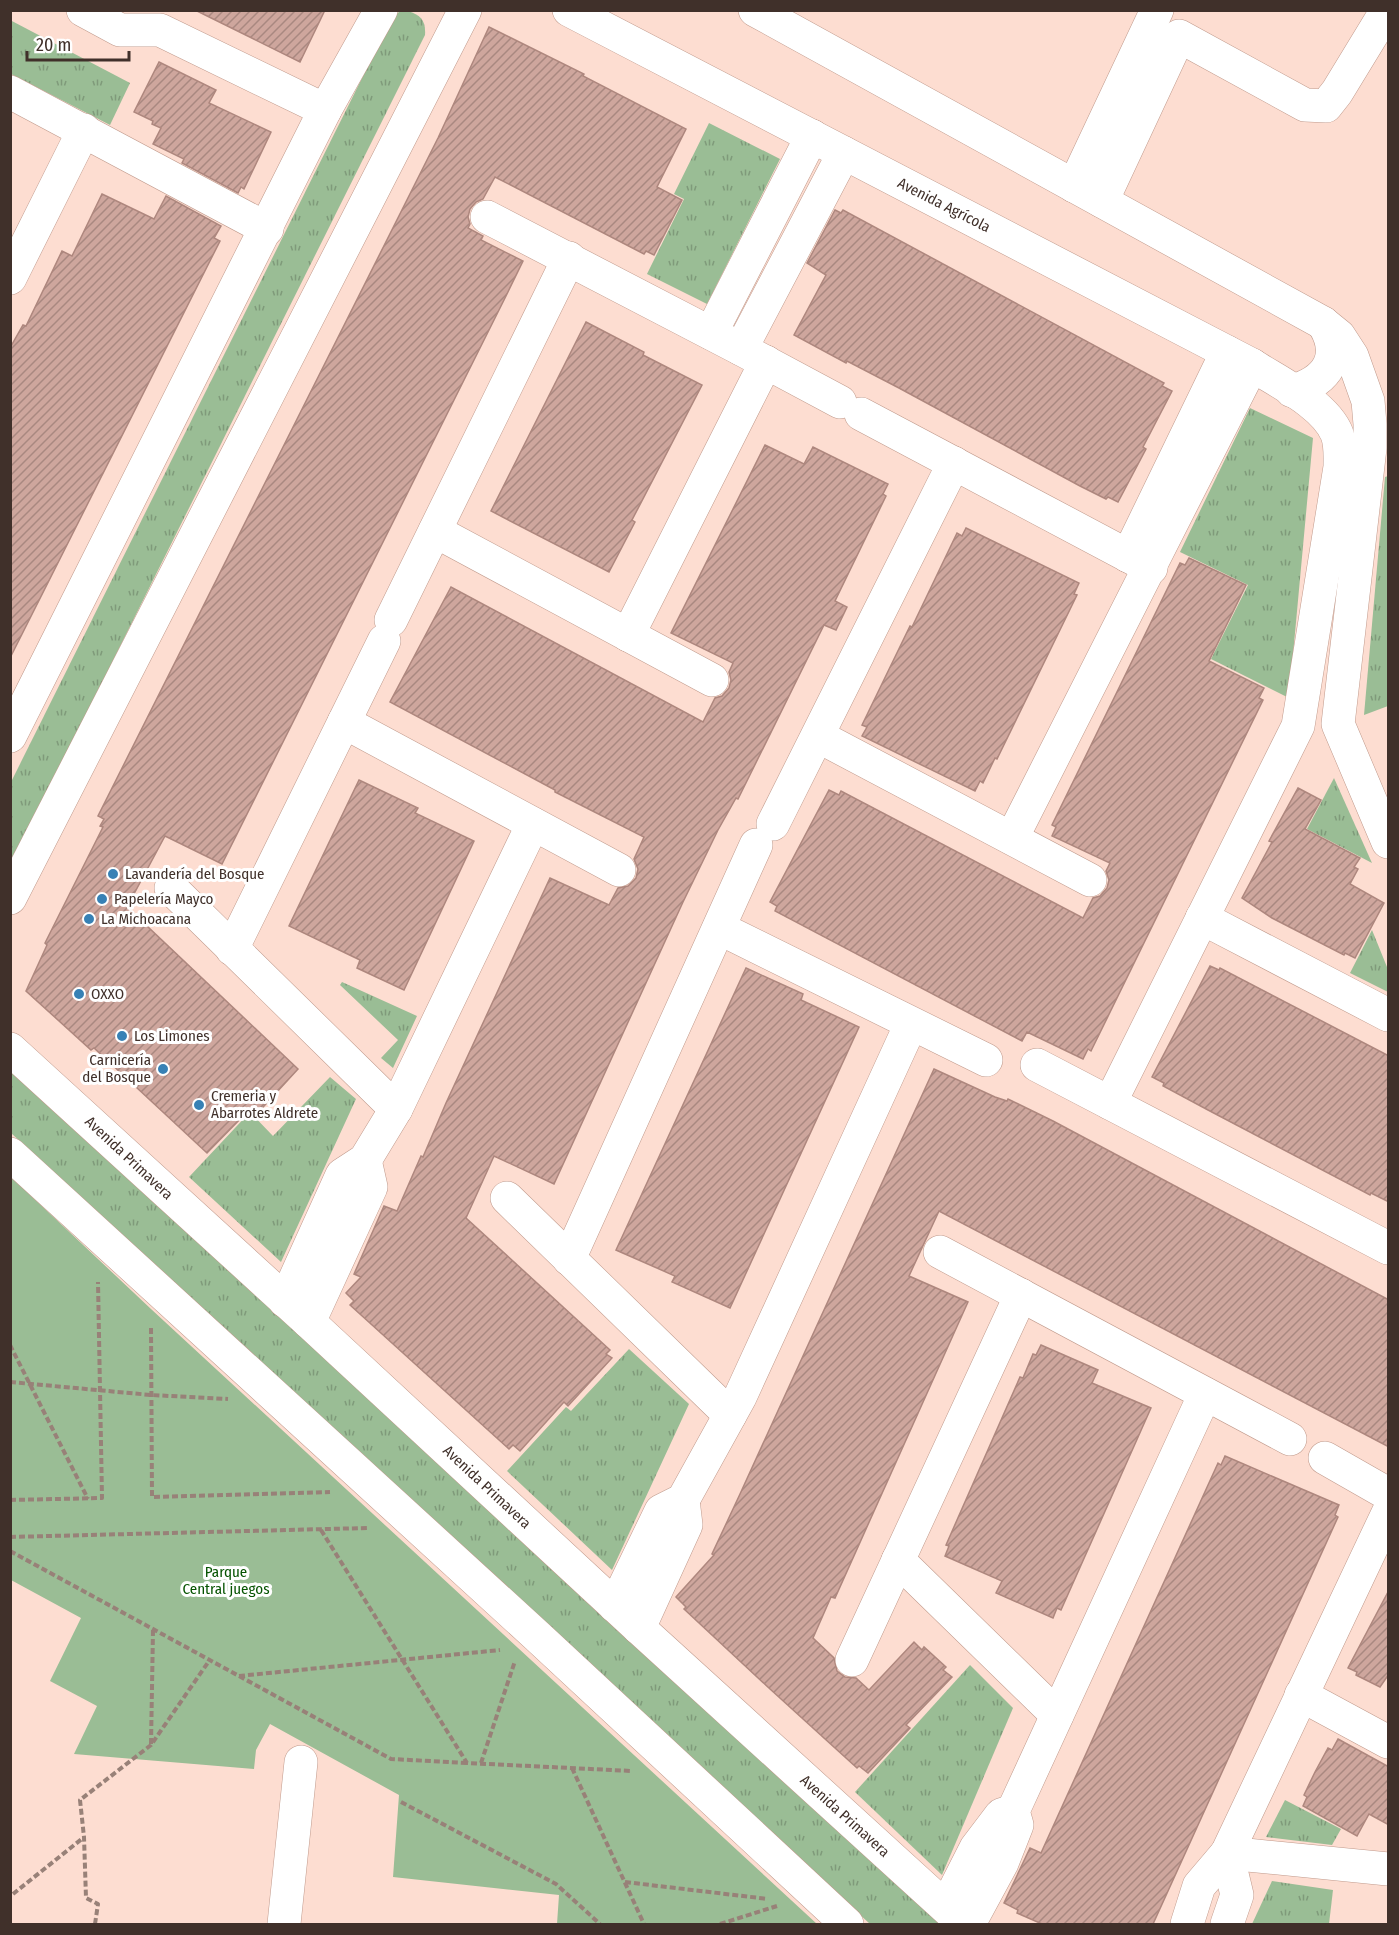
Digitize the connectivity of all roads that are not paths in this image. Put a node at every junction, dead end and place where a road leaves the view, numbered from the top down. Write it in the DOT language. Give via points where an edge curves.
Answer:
graph roads {
  1 [pos="83,10"];
  2 [pos="381,10"];
  3 [pos="465,10"];
  4 [pos="569,10"];
  5 [pos="754,10"];
  6 [pos="1157,10"];
  7 [pos="1387,10"];
  8 [pos="10,92"];
  9 [pos="325,110"];
  10 [pos="84,130"];
  11 [pos="812,136"];
  12 [pos="844,153"];
  13 [pos="1074,186"];
  14 [pos="1102,201"];
  15 [pos="487,217"];
  16 [pos="267,229"];
  17 [pos="569,258"];
  18 [pos="10,278"];
  19 [pos="1323,323"];
  20 [pos="711,333"];
  21 [pos="753,355"];
  22 [pos="1240,358"];
  23 [pos="1304,398"];
  24 [pos="954,463"];
  25 [pos="435,531"];
  26 [pos="1140,562"];
  27 [pos="628,634"];
  28 [pos="712,680"];
  29 [pos="344,722"];
  30 [pos="1338,724"];
  31 [pos="1298,726"];
  32 [pos="10,736"];
  33 [pos="818,736"];
  34 [pos="533,824"];
  35 [pos="1012,838"];
  36 [pos="1389,842"];
  37 [pos="619,870"];
  38 [pos="1090,880"];
  39 [pos="171,888"];
  40 [pos="10,898"];
  41 [pos="1202,918"];
  42 [pos="719,928"];
  43 [pos="232,949"];
  44 [pos="1389,1014"];
  45 [pos="911,1024"];
  46 [pos="10,1049"];
  47 [pos="986,1060"];
  48 [pos="1037,1065"];
  49 [pos="1110,1103"];
  50 [pos="396,1109"];
  51 [pos="10,1154"];
  52 [pos="507,1198"];
  53 [pos="1389,1248"];
  54 [pos="940,1252"];
  55 [pos="570,1258"];
  56 [pos="1021,1295"];
  57 [pos="297,1312"];
  58 [pos="1205,1394"];
  59 [pos="730,1415"];
  60 [pos="1290,1439"];
  61 [pos="1325,1458"];
  62 [pos="1389,1494"];
  63 [pos="683,1500"];
  64 [pos="1389,1513"];
  65 [pos="898,1560"];
  66 [pos="615,1606"];
  67 [pos="639,1628"];
  68 [pos="852,1660"];
  69 [pos="1301,1695"];
  70 [pos="1057,1715"];
  71 [pos="1389,1742"];
  72 [pos="301,1762"];
  73 [pos="1227,1853"];
  74 [pos="1389,1869"];
  75 [pos="960,1919"];
  76 [pos="284,1924"];
  77 [pos="847,1924"];
  78 [pos="1187,1924"];
  79 [pos="1227,1924"];
  1 -- 9 [label="street" via="120,30 160,30"];
  2 -- 9 [label="street"];
  3 -- 40 [label="street"];
  4 -- 11 [label="street, Avenida Agrícola"];
  5 -- 13 [label="street"];
  6 -- 13 [label="street"];
  7 -- 14 [label="street" via="1326,106 1305,105 1179,36"];
  8 -- 10 [label="street"];
  9 -- 16 [label="street"];
  10 -- 16 [label="street"];
  10 -- 18 [label="street"];
  11 -- 12 [label="street, Avenida Agrícola"];
  11 -- 20 [label="street"];
  12 -- 21 [label="street"];
  12 -- 22 [label="street, Avenida Agrícola"];
  13 -- 14 [label="street"];
  14 -- 19 [label="street"];
  15 -- 17 [label="street"];
  16 -- 32 [label="street"];
  17 -- 20 [label="street"];
  17 -- 25 [label="street"];
  19 -- 23 [label="street" via="1329,333 1332,357"];
  19 -- 30 [label="street" via="1339,336 1352,356 1368,401 1370,448"];
  20 -- 21 [label="street"];
  21 -- 24 [label="street"];
  21 -- 27 [label="street"];
  22 -- 23 [label="street, Avenida Agrícola"];
  22 -- 26 [label="street"];
  23 -- 31 [label="street, Avenida Agrícola" via="1328,418 1341,449"];
  24 -- 26 [label="street"];
  24 -- 33 [label="street"];
  25 -- 27 [label="street"];
  25 -- 29 [label="street"];
  26 -- 35 [label="street"];
  27 -- 28 [label="street"];
  29 -- 34 [label="street"];
  29 -- 43 [label="street"];
  30 -- 31 [label="street"];
  30 -- 36 [label="street"];
  31 -- 41 [label="street, Avenida Agrícola"];
  33 -- 35 [label="street"];
  33 -- 42 [label="street"];
  34 -- 37 [label="street"];
  34 -- 50 [label="street"];
  35 -- 38 [label="street"];
  39 -- 43 [label="street"];
  41 -- 44 [label="street"];
  41 -- 49 [label="street, Avenida Agrícola"];
  42 -- 45 [label="street"];
  42 -- 55 [label="street"];
  43 -- 50 [label="street"];
  45 -- 47 [label="street"];
  45 -- 59 [label="street"];
  46 -- 57 [label="street, Avenida Primavera"];
  48 -- 49 [label="street"];
  49 -- 53 [label="street"];
  50 -- 57 [label="street" via="365,1160 371,1187"];
  51 -- 77 [label="street"];
  52 -- 55 [label="street"];
  54 -- 56 [label="street"];
  55 -- 59 [label="street"];
  56 -- 58 [label="street"];
  56 -- 65 [label="street"];
  57 -- 66 [label="street, Avenida Primavera"];
  58 -- 60 [label="street"];
  58 -- 70 [label="street"];
  59 -- 63 [label="street"];
  61 -- 62 [label="street"];
  63 -- 66 [label="street" via="661,1511"];
  63 -- 67 [label="street" via="686,1525"];
  64 -- 69 [label="street"];
  65 -- 68 [label="street"];
  65 -- 70 [label="street"];
  66 -- 67 [label="street, Avenida Primavera"];
  67 -- 75 [label="street, Avenida Primavera"];
  69 -- 71 [label="street"];
  69 -- 73 [label="street"];
  70 -- 75 [label="street" via="1012,1811 1001,1815 976,1848"];
  72 -- 76 [label="street"];
  73 -- 74 [label="street"];
  73 -- 78 [label="street" via="1199,1886"];
  73 -- 79 [label="street" via="1237,1895"];
}
